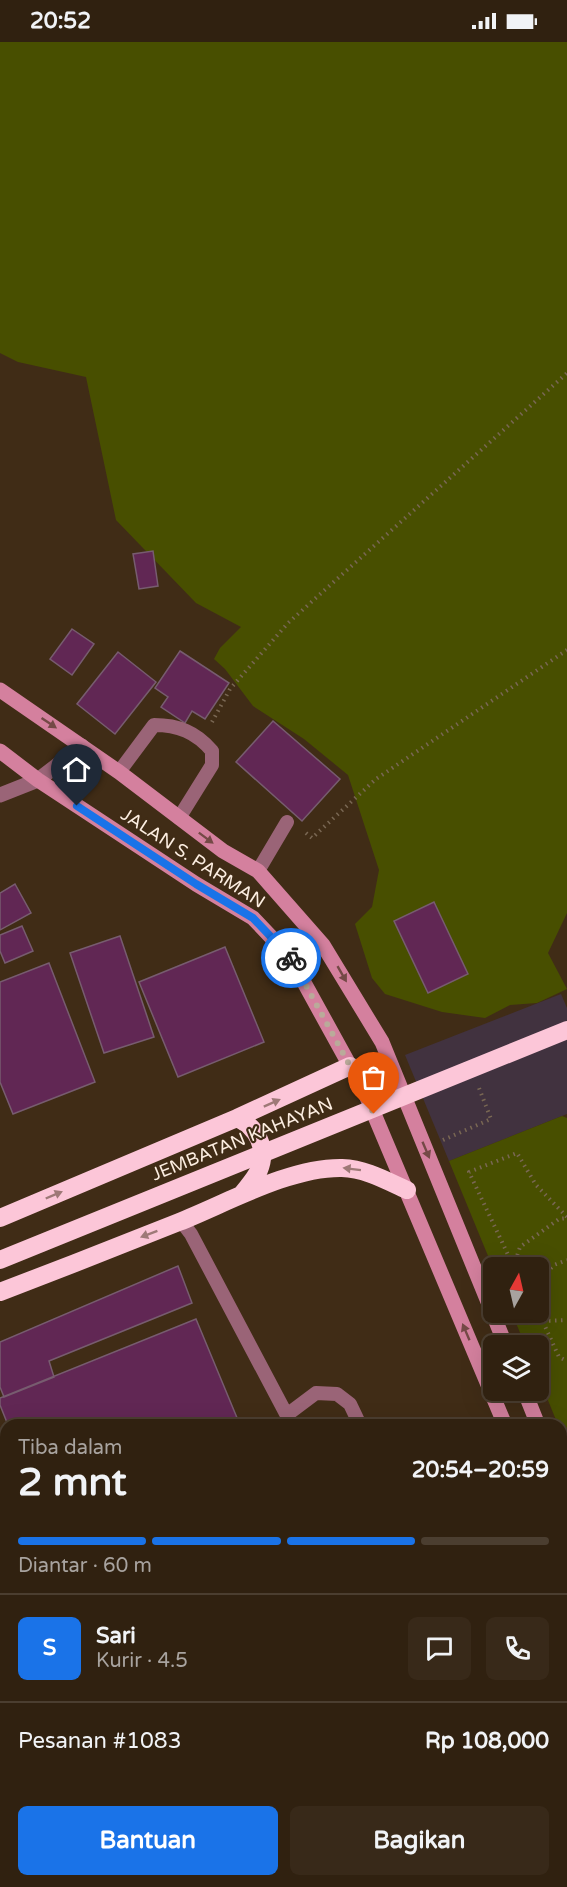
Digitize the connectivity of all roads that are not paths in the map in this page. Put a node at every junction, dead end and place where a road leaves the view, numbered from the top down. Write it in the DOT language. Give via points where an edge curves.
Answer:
graph roads {
  1 [pos="0,690"];
  2 [pos="82,746"];
  3 [pos="0,751"];
  4 [pos="119,772"];
  5 [pos="38,780"];
  6 [pos="0,795"];
  7 [pos="179,818"];
  8 [pos="287,822"];
  9 [pos="258,871"];
  10 [pos="567,1030"];
  11 [pos="350,1066"];
  12 [pos="237,1118"];
  13 [pos="406,1190"];
  14 [pos="241,1195"];
  15 [pos="0,1218"];
  16 [pos="181,1221"];
  17 [pos="0,1260"];
  18 [pos="0,1292"];
  19 [pos="502,1335"];
  20 [pos="528,1401"];
  21 [pos="290,1419"];
  22 [pos="357,1419"];
  23 [pos="502,1419"];
  24 [pos="536,1419"];
  1 -- 2 [label="main road, JALAN S. PARMAN, one-way"];
  2 -- 4 [label="main road, JALAN S. PARMAN"];
  2 -- 5 [label="street"];
  3 -- 5 [label="main road, JALAN S. PARMAN"];
  4 -- 7 [label="main road, JALAN S. PARMAN"];
  4 -- 7 [label="lane" via="154,725 173,725 202,740 212,751 212,765"];
  5 -- 6 [label="street"];
  5 -- 11 [label="main road, JALAN S. PARMAN" via="253,918 290,957"];
  7 -- 9 [label="main road, JALAN S. PARMAN, one-way"];
  8 -- 9 [label="lane"];
  9 -- 19 [label="main road, JALAN S. PARMAN, one-way" via="322,945 382,1042"];
  10 -- 17 [label="highway, JEMBATAN KAHAYAN, bridge"];
  12 -- 11 [label="highway, one-way"];
  11 -- 13 [label="main road, JALAN S. PARMAN"];
  12 -- 14 [label="highway" via="248,1123 261,1146 260,1168"];
  15 -- 12 [label="highway, one-way"];
  13 -- 14 [label="highway, one-way" via="368,1171 342,1168 308,1171"];
  23 -- 13 [label="main road, JALAN S. PARMAN, one-way"];
  14 -- 16 [label="highway"];
  16 -- 18 [label="highway, one-way"];
  16 -- 21 [label="lane"];
  20 -- 24 [label="main road"];
  21 -- 22 [label="lane" via="316,1393 337,1394 350,1404"];
}
